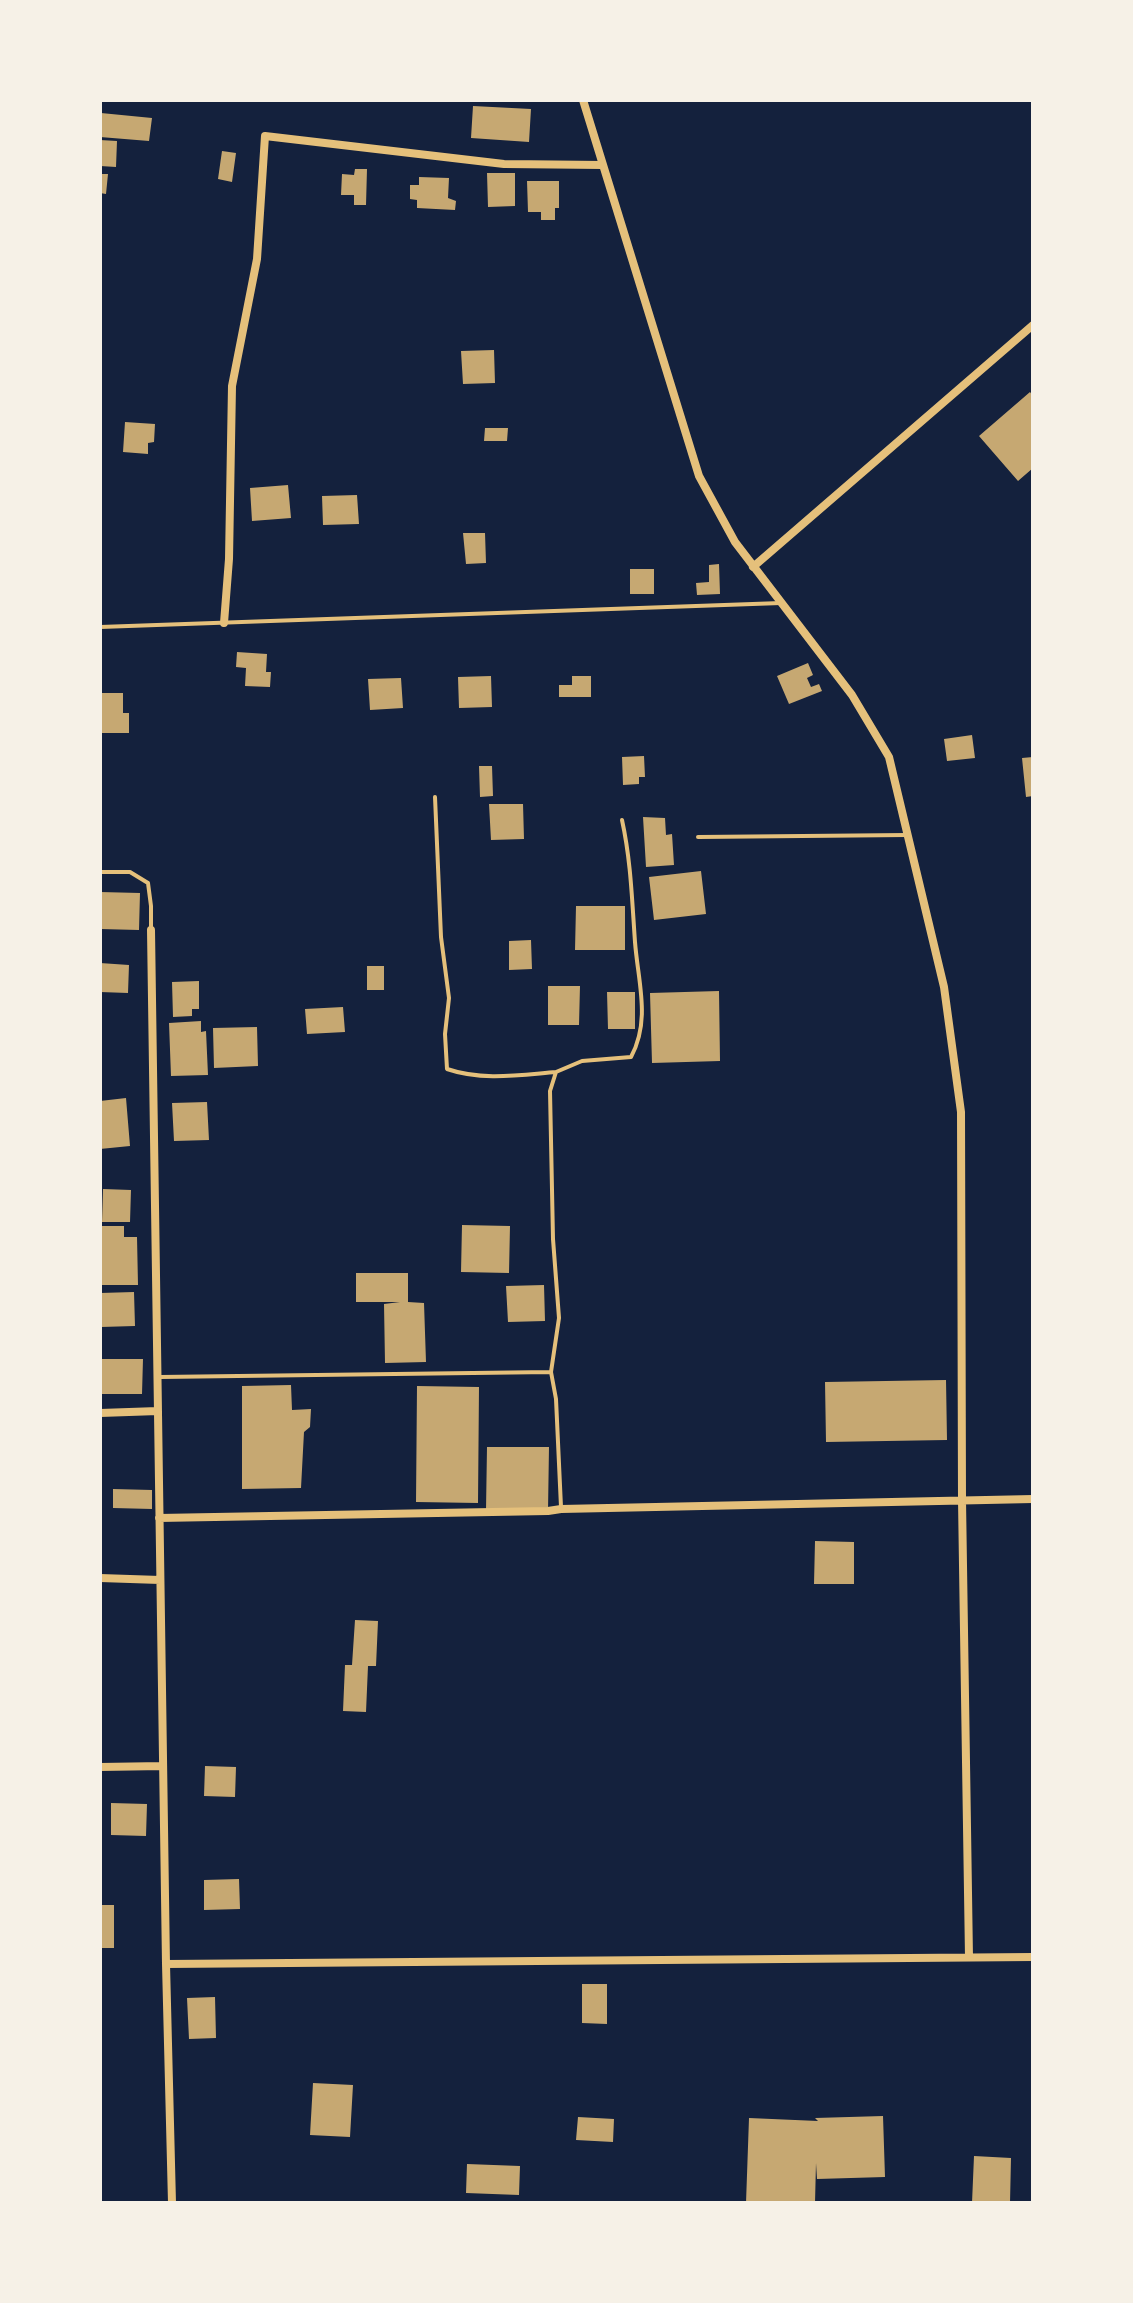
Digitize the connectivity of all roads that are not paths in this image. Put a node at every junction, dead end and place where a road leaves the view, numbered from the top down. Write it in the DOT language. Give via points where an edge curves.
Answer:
graph roads {
  1 [pos="583,100"];
  2 [pos="603,165"];
  3 [pos="1033,325"];
  4 [pos="753,567"];
  5 [pos="781,603"];
  6 [pos="224,623"];
  7 [pos="100,627"];
  8 [pos="435,797"];
  9 [pos="622,820"];
  10 [pos="908,835"];
  11 [pos="698,837"];
  12 [pos="100,872"];
  13 [pos="151,930"];
  14 [pos="556,1072"];
  15 [pos="551,1372"];
  16 [pos="157,1377"];
  17 [pos="158,1411"];
  18 [pos="100,1413"];
  19 [pos="1033,1499"];
  20 [pos="962,1500"];
  21 [pos="561,1509"];
  22 [pos="159,1518"];
  23 [pos="100,1578"];
  24 [pos="160,1580"];
  25 [pos="163,1766"];
  26 [pos="100,1767"];
  27 [pos="969,1957"];
  28 [pos="1033,1957"];
  29 [pos="166,1964"];
  30 [pos="172,2203"];
  1 -- 2 [label="street"];
  2 -- 4 [label="street" via="699,476"];
  2 -- 6 [label="street" via="504,164 265,136 257,259 232,386"];
  3 -- 4 [label="street"];
  4 -- 5 [label="street"];
  5 -- 6 [label="lane"];
  5 -- 10 [label="street" via="852,695 889,757"];
  6 -- 7 [label="lane"];
  8 -- 14 [label="lane" via="449,998 447,1069 466,1075"];
  9 -- 14 [label="lane" via="643,1000 639,1042 631,1057 582,1061"];
  10 -- 11 [label="lane"];
  10 -- 20 [label="street" via="944,987 961,1112"];
  12 -- 13 [label="lane" via="130,872 148,883"];
  13 -- 16 [label="street"];
  14 -- 15 [label="lane" via="550,1091 559,1318"];
  15 -- 16 [label="lane"];
  15 -- 21 [label="lane"];
  16 -- 17 [label="street"];
  17 -- 18 [label="street"];
  17 -- 22 [label="street"];
  19 -- 20 [label="street"];
  20 -- 21 [label="street"];
  20 -- 27 [label="street"];
  21 -- 22 [label="street"];
  22 -- 24 [label="street"];
  23 -- 24 [label="street"];
  24 -- 25 [label="street"];
  25 -- 26 [label="street"];
  25 -- 29 [label="street"];
  27 -- 28 [label="street"];
  27 -- 29 [label="street"];
  29 -- 30 [label="street"];
}
